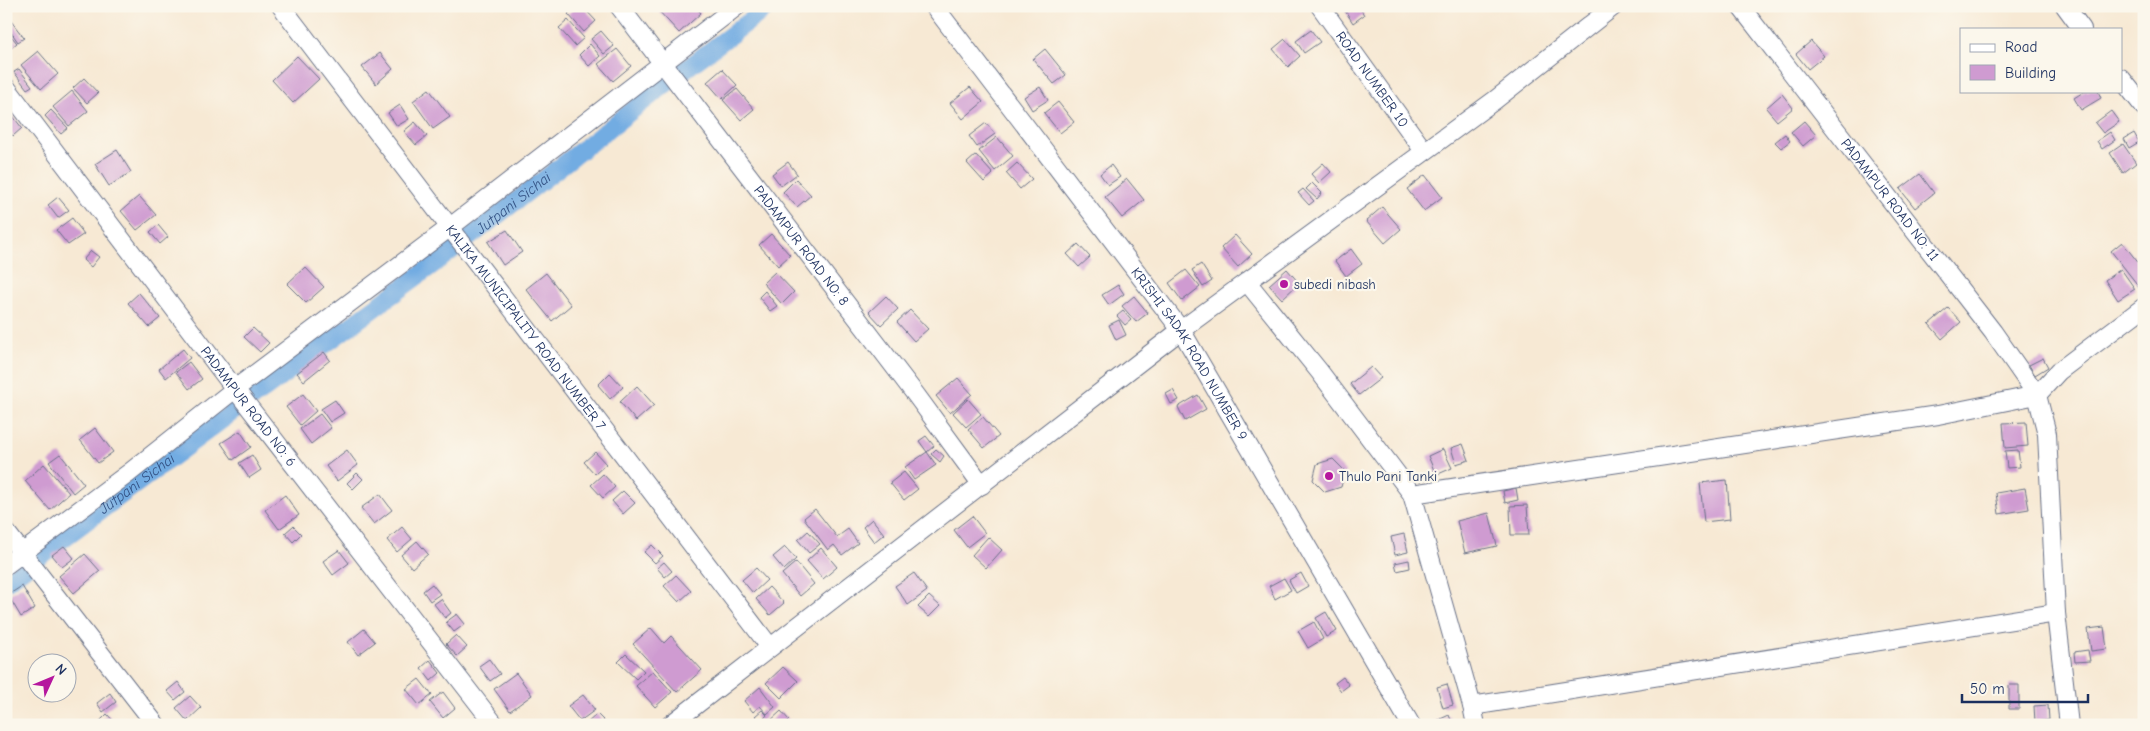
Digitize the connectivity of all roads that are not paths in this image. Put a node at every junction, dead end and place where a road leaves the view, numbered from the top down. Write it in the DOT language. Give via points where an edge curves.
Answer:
graph roads {
  1 [pos="281,6"];
  2 [pos="619,6"];
  3 [pos="737,6"];
  4 [pos="934,6"];
  5 [pos="1320,6"];
  6 [pos="1614,6"];
  7 [pos="1740,6"];
  8 [pos="2065,6"];
  9 [pos="2081,28"];
  10 [pos="664,63"];
  11 [pos="2122,79"];
  12 [pos="6,87"];
  13 [pos="2144,107"];
  14 [pos="1424,151"];
  15 [pos="449,228"];
  16 [pos="1247,282"];
  17 [pos="2144,307"];
  18 [pos="1181,330"];
  19 [pos="235,389"];
  20 [pos="2037,395"];
  21 [pos="982,485"];
  22 [pos="1412,494"];
  23 [pos="6,532"];
  24 [pos="22,553"];
  25 [pos="6,565"];
  26 [pos="2056,613"];
  27 [pos="770,647"];
  28 [pos="1472,706"];
  29 [pos="156,725"];
  30 [pos="495,725"];
  31 [pos="670,725"];
  32 [pos="1411,725"];
  33 [pos="1476,725"];
  34 [pos="2069,725"];
  1 -- 15 [label="street, KALIKA MUNICIPALITY ROAD NUMBER 7"];
  2 -- 10 [label="street, PADAMPUR ROAD NO: 8"];
  3 -- 10 [label="street"];
  4 -- 18 [label="street, KRISHI SADAK ROAD NUMBER 9"];
  5 -- 14 [label="street, ROAD NUMBER 10"];
  6 -- 14 [label="street" via="1496,100"];
  7 -- 20 [label="street, PADAMPUR ROAD NO: 11" via="1993,332"];
  8 -- 9 [label="street"];
  10 -- 15 [label="street"];
  10 -- 21 [label="street, PADAMPUR ROAD NO: 8"];
  11 -- 13 [label="street"];
  12 -- 19 [label="street, PADAMPUR ROAD NO: 6"];
  14 -- 16 [label="street"];
  15 -- 19 [label="street"];
  15 -- 27 [label="street, KALIKA MUNICIPALITY ROAD NUMBER 7"];
  16 -- 18 [label="street"];
  16 -- 22 [label="street"];
  17 -- 20 [label="street" via="2059,370"];
  18 -- 21 [label="street"];
  18 -- 32 [label="street, KRISHI SADAK ROAD NUMBER 9"];
  19 -- 24 [label="street"];
  19 -- 30 [label="street, PADAMPUR ROAD NO: 6"];
  20 -- 22 [label="street" via="1938,415"];
  20 -- 26 [label="street" via="2047,434"];
  21 -- 27 [label="street"];
  22 -- 28 [label="street"];
  23 -- 24 [label="street"];
  24 -- 25 [label="street"];
  24 -- 29 [label="street"];
  26 -- 28 [label="street"];
  26 -- 34 [label="street"];
  27 -- 31 [label="street"];
  28 -- 33 [label="street"];
}
